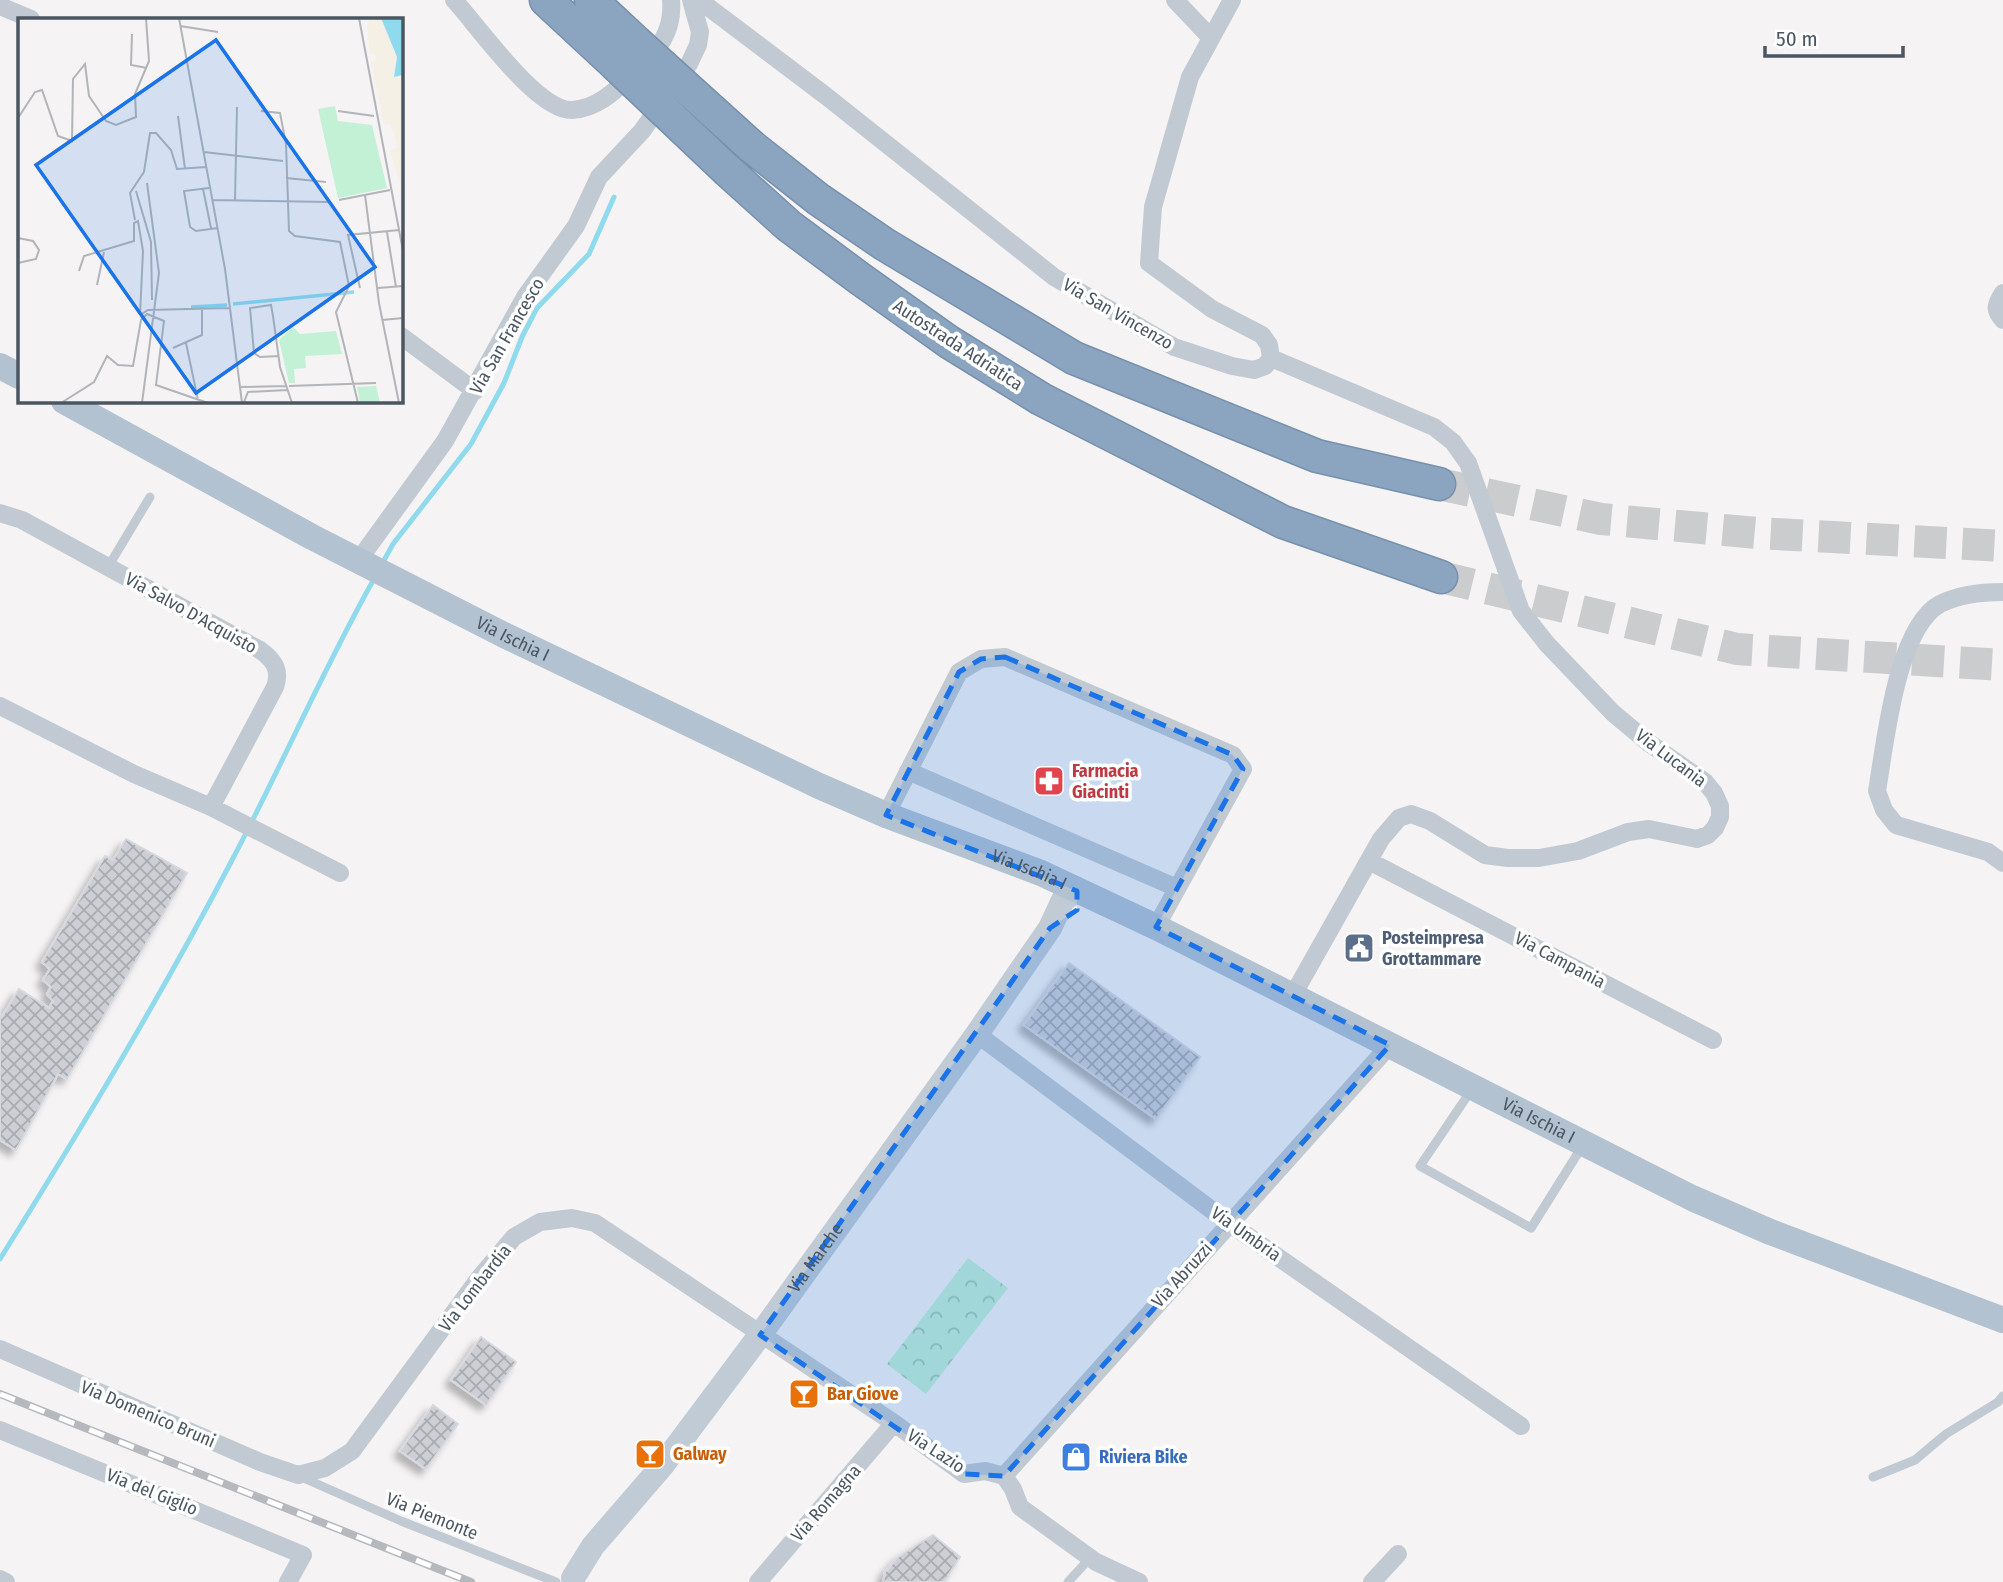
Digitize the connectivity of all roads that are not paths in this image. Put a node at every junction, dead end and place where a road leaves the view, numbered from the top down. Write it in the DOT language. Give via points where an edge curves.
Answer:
graph roads {
  1 [pos="454,0"];
  2 [pos="546,0"];
  3 [pos="591,0"];
  4 [pos="671,0"];
  5 [pos="691,0"];
  6 [pos="699,0"];
  7 [pos="1175,0"];
  8 [pos="1232,0"];
  9 [pos="0,6"];
  10 [pos="29,18"];
  11 [pos="1211,38"];
  12 [pos="626,53"];
  13 [pos="2003,293"];
  14 [pos="2003,320"];
  15 [pos="402,338"];
  16 [pos="1271,358"];
  17 [pos="0,366"];
  18 [pos="18,375"];
  19 [pos="475,391"];
  20 [pos="66,402"];
  21 [pos="1439,484"];
  22 [pos="150,496"];
  23 [pos="0,513"];
  24 [pos="363,564"];
  25 [pos="108,567"];
  26 [pos="1441,577"];
  27 [pos="2003,592"];
  28 [pos="0,706"];
  29 [pos="908,771"];
  30 [pos="211,807"];
  31 [pos="886,815"];
  32 [pos="1369,861"];
  33 [pos="2003,863"];
  34 [pos="340,873"];
  35 [pos="1177,888"];
  36 [pos="1077,891"];
  37 [pos="1156,926"];
  38 [pos="1293,995"];
  39 [pos="977,1034"];
  40 [pos="1713,1040"];
  41 [pos="1390,1045"];
  42 [pos="1474,1086"];
  43 [pos="1584,1143"];
  44 [pos="1228,1223"];
  45 [pos="2003,1320"];
  46 [pos="760,1335"];
  47 [pos="0,1349"];
  48 [pos="2003,1396"];
  49 [pos="894,1423"];
  50 [pos="1521,1426"];
  51 [pos="0,1430"];
  52 [pos="298,1475"];
  53 [pos="1004,1476"];
  54 [pos="1873,1477"];
  55 [pos="1398,1554"];
  56 [pos="1090,1558"];
  57 [pos="0,1579"];
  58 [pos="564,1580"];
  59 [pos="6,1582"];
  60 [pos="288,1582"];
  61 [pos="758,1582"];
  62 [pos="1068,1582"];
  63 [pos="1139,1582"];
  64 [pos="1372,1582"];
  1 -- 4 [label="street" via="528,86 555,107 568,110 600,101 653,55 671,24"];
  2 -- 12 [label="highway, Autostrada Adriatica"];
  3 -- 12 [label="highway, Autostrada Adriatica"];
  5 -- 19 [label="street, Via San Francesco" via="700,32 692,58 642,131 599,177 576,226 525,297"];
  6 -- 16 [label="street, Via San Vincenzo" via="1054,277 1174,347 1254,370"];
  7 -- 11 [label="street"];
  8 -- 11 [label="street"];
  9 -- 10 [label="street"];
  11 -- 16 [label="street" via="1190,77 1153,207 1149,263 1212,309 1262,335"];
  12 -- 21 [label="highway, Autostrada Adriatica, bridge" via="884,244 1074,358 1317,456"];
  12 -- 26 [label="highway, Autostrada Adriatica, bridge" via="728,171 789,226 949,342 1041,399 1283,522"];
  13 -- 14 [label="street" via="1996,304"];
  15 -- 19 [label="street"];
  16 -- 32 [label="street, Via Lucania" via="1434,427 1453,442 1468,463 1521,611 1613,713 1704,782 1720,806 1715,828 1697,839 1649,829 1578,851 1508,859 1485,855 1412,814 1399,818"];
  17 -- 18 [label="main road"];
  19 -- 24 [label="street, Via San Francesco"];
  20 -- 24 [label="main road, Via Ischia I"];
  22 -- 25 [label="lane"];
  23 -- 25 [label="street, Via Salvo D'Acquisto" via="22,520"];
  24 -- 31 [label="main road, Via Ischia I" via="613,688"];
  25 -- 30 [label="street, Via Salvo D'Acquisto" via="260,650 276,666 275,687"];
  27 -- 33 [label="street" via="1956,597 1937,606 1913,634 1900,669 1877,791 1896,825 1988,852"];
  28 -- 30 [label="street"];
  29 -- 31 [label="street"];
  29 -- 35 [label="street"];
  29 -- 35 [label="street" via="959,672 981,659 1005,657 1233,755 1243,769"];
  30 -- 34 [label="street"];
  31 -- 36 [label="main road, Via Ischia I"];
  32 -- 38 [label="street, Via Lucania"];
  32 -- 40 [label="street, Via Campania"];
  35 -- 37 [label="street"];
  36 -- 37 [label="main road, Via Ischia I"];
  36 -- 39 [label="street, Via Marche" via="1063,900 1050,928"];
  37 -- 38 [label="main road, Via Ischia I"];
  38 -- 41 [label="main road, Via Ischia I"];
  39 -- 44 [label="street, Via Umbria"];
  39 -- 46 [label="street, Via Marche"];
  41 -- 42 [label="main road, Via Ischia I"];
  41 -- 44 [label="street, Via Abruzzi"];
  42 -- 43 [label="main road, Via Ischia I"];
  42 -- 43 [label="lane" via="1420,1166 1531,1228"];
  43 -- 45 [label="main road, Via Ischia I" via="1768,1231"];
  44 -- 50 [label="street, Via Umbria"];
  44 -- 53 [label="street, Via Abruzzi"];
  46 -- 49 [label="street, Via Lazio"];
  46 -- 52 [label="street, Via Lombardia" via="595,1223 572,1218 540,1222 514,1237 492,1262 352,1451 325,1468"];
  46 -- 58 [label="street, Via Marche" via="662,1466"];
  47 -- 52 [label="street, Via Domenico Bruni"];
  48 -- 54 [label="lane" via="1914,1460"];
  49 -- 53 [label="street, Via Lazio" via="964,1474 985,1471"];
  49 -- 61 [label="street, Via Romagna"];
  51 -- 60 [label="street, Via del Giglio" via="303,1555"];
  52 -- 58 [label="lane, Via Piemonte" via="401,1521"];
  53 -- 56 [label="street" via="1020,1507"];
  55 -- 64 [label="street"];
  56 -- 62 [label="lane"];
  56 -- 63 [label="street"];
  57 -- 59 [label="street"];
}
